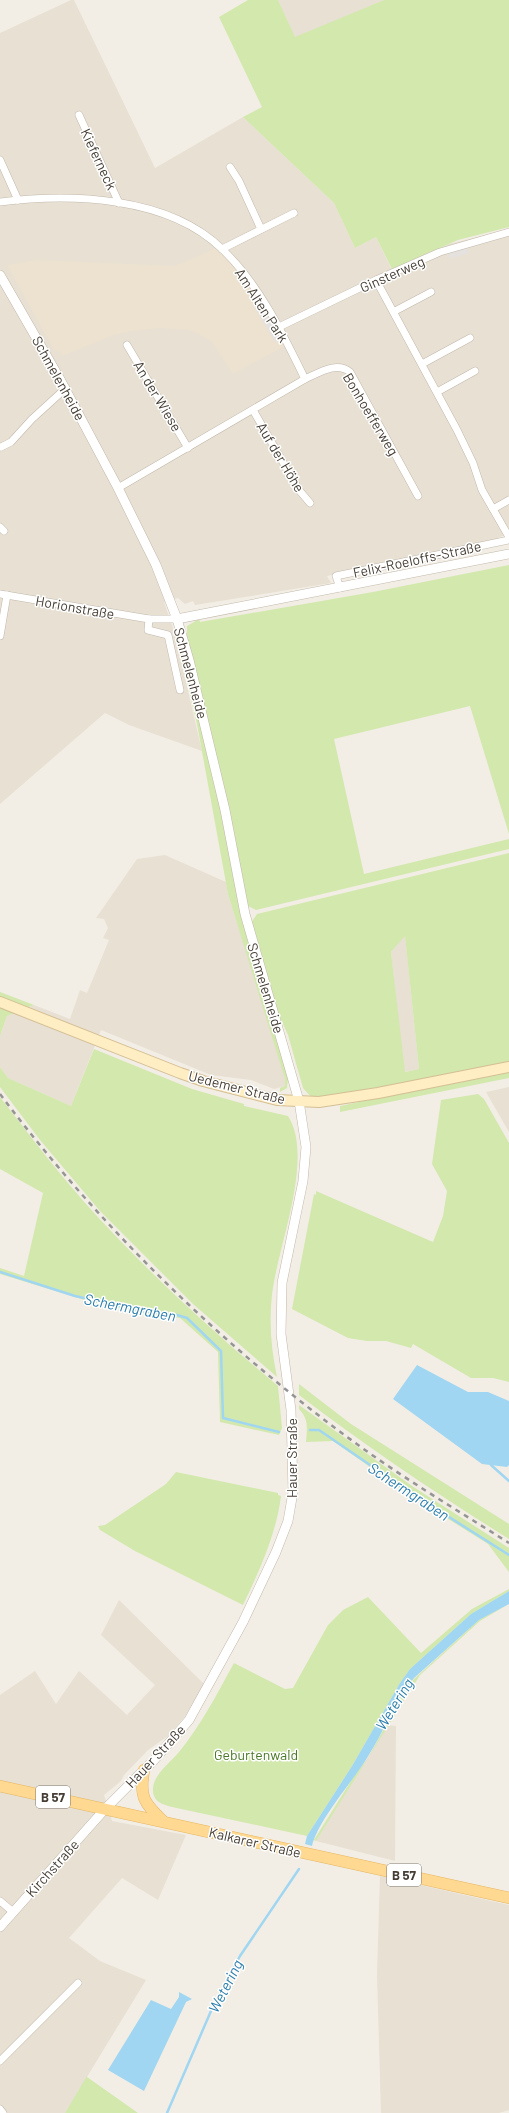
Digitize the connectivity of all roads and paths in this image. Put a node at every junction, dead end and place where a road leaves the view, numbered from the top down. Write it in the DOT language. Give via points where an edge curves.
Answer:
graph roads {
  1 [pos="79,115"];
  2 [pos="0,160"];
  3 [pos="230,167"];
  4 [pos="18,200"];
  5 [pos="0,202"];
  6 [pos="119,203"];
  7 [pos="294,213"];
  8 [pos="261,229"];
  9 [pos="509,232"];
  10 [pos="222,249"];
  11 [pos="0,275"];
  12 [pos="376,280"];
  13 [pos="431,292"];
  14 [pos="395,311"];
  15 [pos="279,327"];
  16 [pos="470,338"];
  17 [pos="127,345"];
  18 [pos="422,364"];
  19 [pos="475,371"];
  20 [pos="305,379"];
  21 [pos="66,388"];
  22 [pos="437,392"];
  23 [pos="253,410"];
  24 [pos="1,447"];
  25 [pos="188,448"];
  26 [pos="118,488"];
  27 [pos="418,496"];
  28 [pos="509,500"];
  29 [pos="310,503"];
  30 [pos="493,509"];
  31 [pos="509,538"];
  32 [pos="509,554"];
  33 [pos="340,588"];
  34 [pos="4,595"];
  35 [pos="149,619"];
  36 [pos="177,619"];
  37 [pos="0,636"];
  38 [pos="180,690"];
  39 [pos="0,1002"];
  40 [pos="509,1067"];
  41 [pos="299,1101"];
  42 [pos="144,1770"];
  43 [pos="0,1786"];
  44 [pos="105,1809"];
  45 [pos="163,1822"];
  46 [pos="509,1898"];
  47 [pos="0,1901"];
  48 [pos="13,1912"];
  49 [pos="0,1927"];
  50 [pos="78,1984"];
  51 [pos="0,2062"];
  52 [pos="0,2109"];
  53 [pos="3,2113"];
  1 -- 6 [label="street, Kieferneck"];
  2 -- 4 [label="street"];
  3 -- 8 [label="street"];
  4 -- 5 [label="street, Am Alten Park"];
  4 -- 6 [label="street, Am Alten Park" via="62,198"];
  6 -- 10 [label="street, Am Alten Park" via="175,218"];
  7 -- 8 [label="street"];
  8 -- 10 [label="street"];
  9 -- 12 [label="street, Ginsterweg" via="440,252"];
  10 -- 15 [label="street, Am Alten Park" via="246,277"];
  11 -- 21 [label="street, Schmelenheide"];
  12 -- 14 [label="street"];
  12 -- 15 [label="street, Ginsterweg"];
  13 -- 14 [label="street"];
  14 -- 18 [label="street"];
  15 -- 20 [label="street, Am Alten Park"];
  16 -- 18 [label="street"];
  17 -- 25 [label="street, An der Wiese"];
  18 -- 22 [label="street"];
  19 -- 22 [label="street"];
  20 -- 23 [label="street"];
  20 -- 27 [label="street, Bonhoefferweg" via="336,367 345,368 350,372"];
  21 -- 24 [label="street" via="11,442"];
  21 -- 26 [label="street, Schmelenheide"];
  22 -- 30 [label="street" via="473,462 482,490"];
  23 -- 25 [label="street"];
  23 -- 29 [label="street, Auf der Höhe" via="299,490"];
  25 -- 26 [label="street"];
  26 -- 36 [label="street, Schmelenheide" via="156,565"];
  28 -- 30 [label="street"];
  30 -- 31 [label="street"];
  31 -- 33 [label="street, Felix-Roeloffs-Straße" via="336,576"];
  32 -- 33 [label="street, Felix-Roeloffs-Straße"];
  33 -- 36 [label="street, Felix-Roeloffs-Straße"];
  34 -- 35 [label="street, Horionstraße"];
  34 -- 37 [label="street"];
  35 -- 36 [label="street, Horionstraße"];
  35 -- 38 [label="street" via="148,630 168,635"];
  36 -- 41 [label="street, Schmelenheide" via="225,810 245,914"];
  39 -- 41 [label="main road, Uedemer Straße" via="203,1081 278,1100"];
  40 -- 41 [label="main road, Uedemer Straße" via="347,1099"];
  41 -- 42 [label="street, Hauer Straße" via="305,1129 306,1163 284,1269 280,1314 291,1410 294,1466 288,1521 243,1622 189,1720"];
  42 -- 44 [label="street, Hauer Straße"];
  42 -- 45 [label="main road" via="141,1789 148,1807"];
  43 -- 44 [label="main road, Kalkarer Straße / B 57"];
  44 -- 45 [label="main road, Kalkarer Straße / B 57"];
  44 -- 48 [label="street, Kirchstraße"];
  45 -- 46 [label="main road, Kalkarer Straße / B 57"];
  47 -- 48 [label="street"];
  48 -- 49 [label="street, Kirchstraße"];
  50 -- 51 [label="street"];
  52 -- 53 [label="street"];
}
